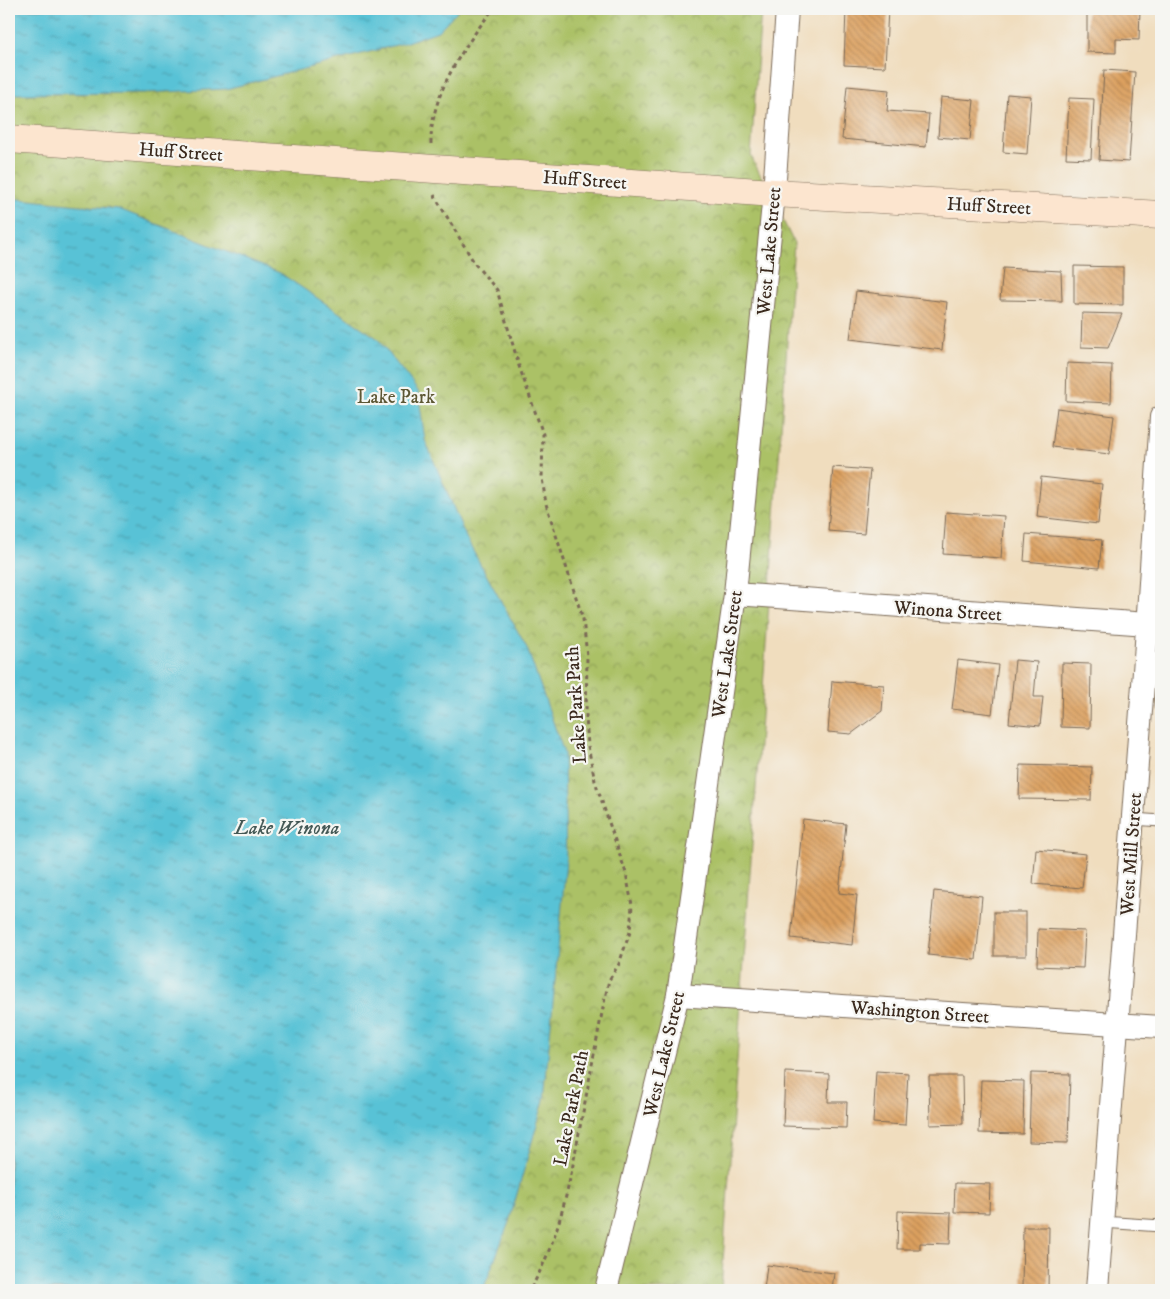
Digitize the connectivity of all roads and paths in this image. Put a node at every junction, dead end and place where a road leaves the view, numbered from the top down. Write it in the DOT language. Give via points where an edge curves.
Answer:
graph roads {
  1 [pos="493,9"];
  2 [pos="787,9"];
  3 [pos="9,139"];
  4 [pos="431,179"];
  5 [pos="774,193"];
  6 [pos="1161,215"];
  7 [pos="1161,417"];
  8 [pos="735,594"];
  9 [pos="1154,625"];
  10 [pos="1133,819"];
  11 [pos="1161,821"];
  12 [pos="678,995"];
  13 [pos="1118,1024"];
  14 [pos="1161,1027"];
  15 [pos="1102,1222"];
  16 [pos="1161,1226"];
  17 [pos="530,1290"];
  18 [pos="606,1290"];
  19 [pos="1096,1290"];
  1 -- 4 [label="path" via="468,42 439,97 431,141"];
  2 -- 5 [label="street, West Lake Street"];
  3 -- 4 [label="main road, Huff Street"];
  4 -- 5 [label="main road, Huff Street"];
  4 -- 17 [label="path, Lake Park Path" via="475,264 497,290 519,366 544,434 542,478 546,504 583,619 587,656 588,746 595,781 626,872 632,905 630,932 619,964 609,980 560,1222"];
  5 -- 6 [label="main road, Huff Street"];
  5 -- 8 [label="street, West Lake Street"];
  7 -- 9 [label="street, West Mill Street"];
  8 -- 9 [label="street, Winona Street"];
  8 -- 12 [label="street, West Lake Street"];
  9 -- 10 [label="street, West Mill Street"];
  10 -- 11 [label="lane"];
  10 -- 13 [label="street, West Mill Street"];
  12 -- 13 [label="street, Washington Street"];
  12 -- 18 [label="street, West Lake Street"];
  13 -- 14 [label="street, Washington Street"];
  13 -- 15 [label="street, West Mill Street"];
  15 -- 16 [label="lane"];
  15 -- 19 [label="street, West Mill Street"];
}
